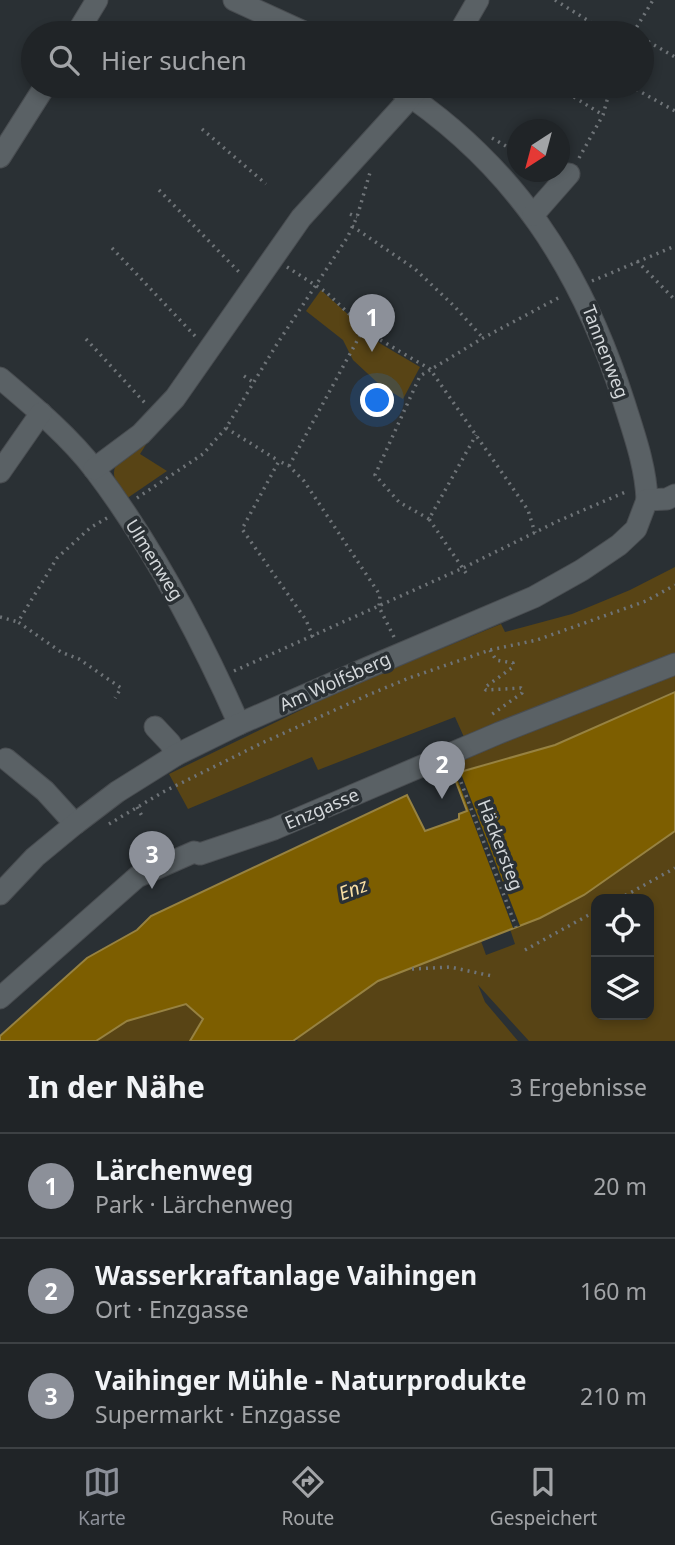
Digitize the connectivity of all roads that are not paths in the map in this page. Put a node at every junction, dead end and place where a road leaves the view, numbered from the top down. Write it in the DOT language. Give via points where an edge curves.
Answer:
graph roads {
  1 [pos="97,0"];
  2 [pos="233,0"];
  3 [pos="478,0"];
  4 [pos="276,8"];
  5 [pos="84,21"];
  6 [pos="292,21"];
  7 [pos="466,21"];
  8 [pos="37,98"];
  9 [pos="403,98"];
  10 [pos="419,98"];
  11 [pos="0,157"];
  12 [pos="562,182"];
  13 [pos="533,215"];
  14 [pos="0,378"];
  15 [pos="41,413"];
  16 [pos="94,469"];
  17 [pos="0,472"];
  18 [pos="647,493"];
  19 [pos="675,495"];
  20 [pos="675,664"];
  21 [pos="239,724"];
  22 [pos="155,727"];
  23 [pos="176,755"];
  24 [pos="6,760"];
  25 [pos="75,824"];
  26 [pos="0,894"];
  27 [pos="0,998"];
  1 -- 5 [label="street"];
  2 -- 4 [label="street"];
  3 -- 7 [label="street"];
  4 -- 6 [label="street"];
  8 -- 11 [label="street"];
  9 -- 16 [label="street" via="375,138 301,218 175,398 141,434"];
  10 -- 13 [label="street, Tannenweg"];
  12 -- 13 [label="street"];
  13 -- 18 [label="street, Tannenweg" via="579,288 610,357"];
  14 -- 15 [label="street, Ulmenweg"];
  15 -- 16 [label="street, Ulmenweg"];
  15 -- 17 [label="street"];
  16 -- 21 [label="street, Ulmenweg" via="187,613"];
  18 -- 19 [label="street" via="667,499"];
  18 -- 21 [label="street, Am Wolfsberg" via="636,529 582,570 534,597"];
  20 -- 27 [label="street, Enzgasse" via="499,733 274,830 200,854 194,852 137,877"];
  21 -- 23 [label="street, Am Wolfsberg"];
  22 -- 23 [label="street"];
  23 -- 25 [label="street, Am Wolfsberg"];
  24 -- 25 [label="street" via="45,791"];
  25 -- 26 [label="street, Am Wolfsberg"];
}
